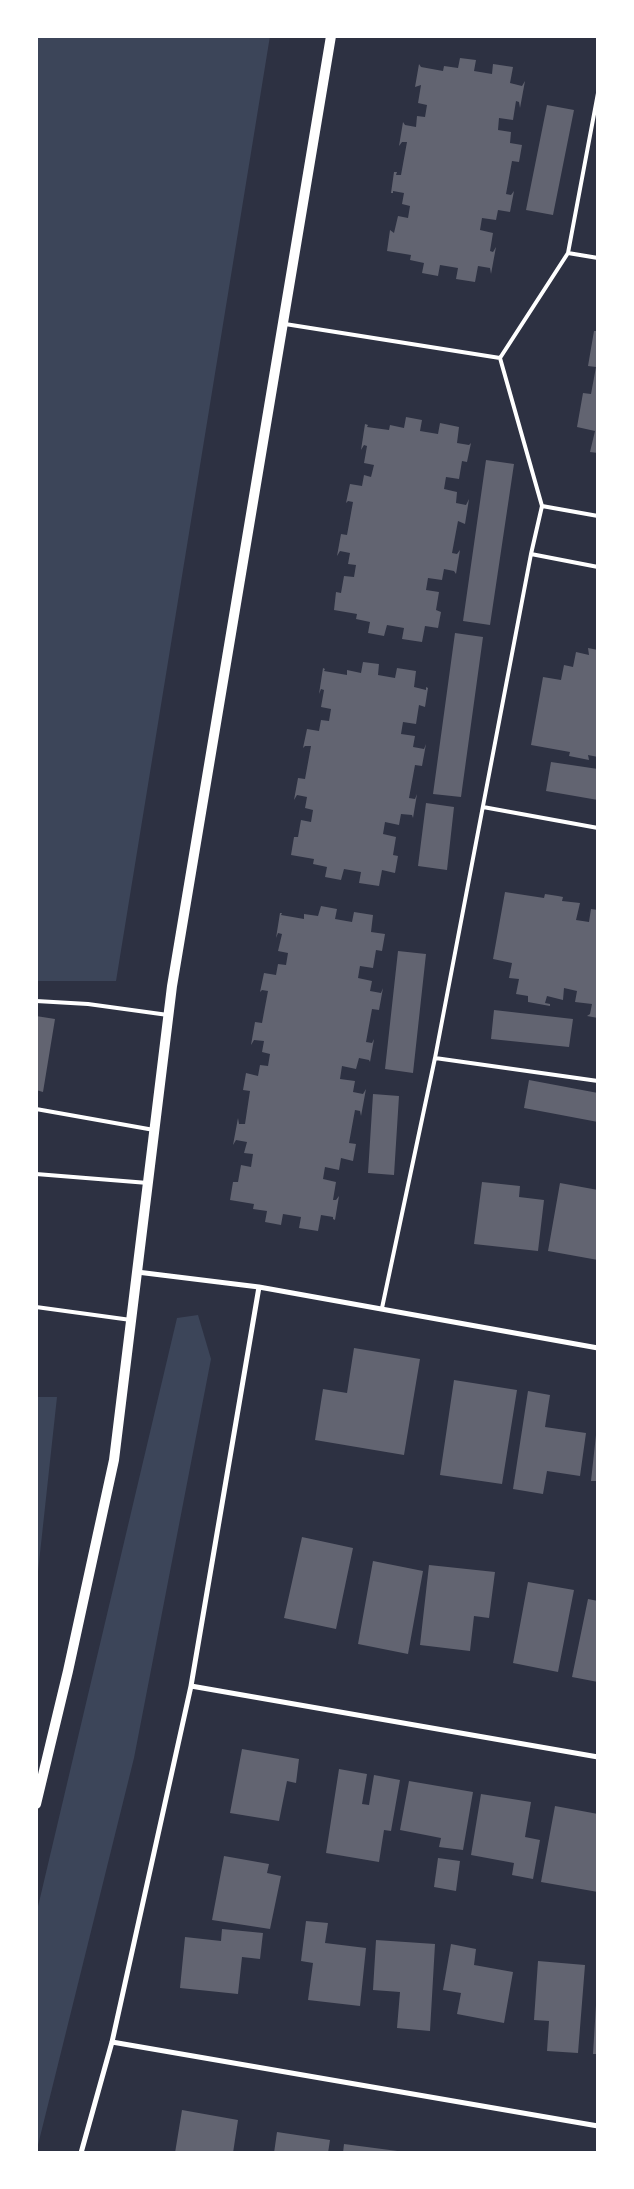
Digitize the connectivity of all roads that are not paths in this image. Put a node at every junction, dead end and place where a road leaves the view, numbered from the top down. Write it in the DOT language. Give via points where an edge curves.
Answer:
graph roads {
  1 [pos="331,36"];
  2 [pos="598,93"];
  3 [pos="568,253"];
  4 [pos="598,258"];
  5 [pos="283,324"];
  6 [pos="500,358"];
  7 [pos="542,506"];
  8 [pos="598,516"];
  9 [pos="531,554"];
  10 [pos="598,567"];
  11 [pos="483,808"];
  12 [pos="598,828"];
  13 [pos="36,1001"];
  14 [pos="168,1015"];
  15 [pos="435,1058"];
  16 [pos="598,1082"];
  17 [pos="36,1109"];
  18 [pos="154,1130"];
  19 [pos="36,1174"];
  20 [pos="148,1183"];
  21 [pos="136,1272"];
  22 [pos="259,1287"];
  23 [pos="36,1307"];
  24 [pos="382,1308"];
  25 [pos="131,1320"];
  26 [pos="598,1348"];
  27 [pos="191,1686"];
  28 [pos="598,1757"];
  29 [pos="36,1804"];
  30 [pos="112,2042"];
  31 [pos="598,2126"];
  32 [pos="80,2153"];
  1 -- 5 [label="main road"];
  2 -- 3 [label="lane"];
  3 -- 4 [label="lane"];
  3 -- 6 [label="lane"];
  5 -- 6 [label="lane"];
  5 -- 14 [label="main road"];
  6 -- 7 [label="lane"];
  7 -- 8 [label="lane"];
  7 -- 9 [label="lane"];
  9 -- 10 [label="lane"];
  9 -- 11 [label="lane"];
  11 -- 12 [label="lane"];
  11 -- 15 [label="lane"];
  13 -- 14 [label="lane" via="88,1004"];
  14 -- 18 [label="main road"];
  15 -- 16 [label="lane"];
  15 -- 24 [label="lane"];
  17 -- 18 [label="lane"];
  18 -- 20 [label="main road"];
  19 -- 20 [label="lane"];
  20 -- 21 [label="main road"];
  21 -- 22 [label="street"];
  21 -- 25 [label="main road"];
  22 -- 24 [label="street"];
  22 -- 27 [label="street"];
  23 -- 25 [label="lane"];
  24 -- 26 [label="street"];
  25 -- 29 [label="main road" via="114,1460"];
  27 -- 28 [label="street"];
  27 -- 30 [label="street"];
  30 -- 31 [label="street"];
  30 -- 32 [label="street"];
}
